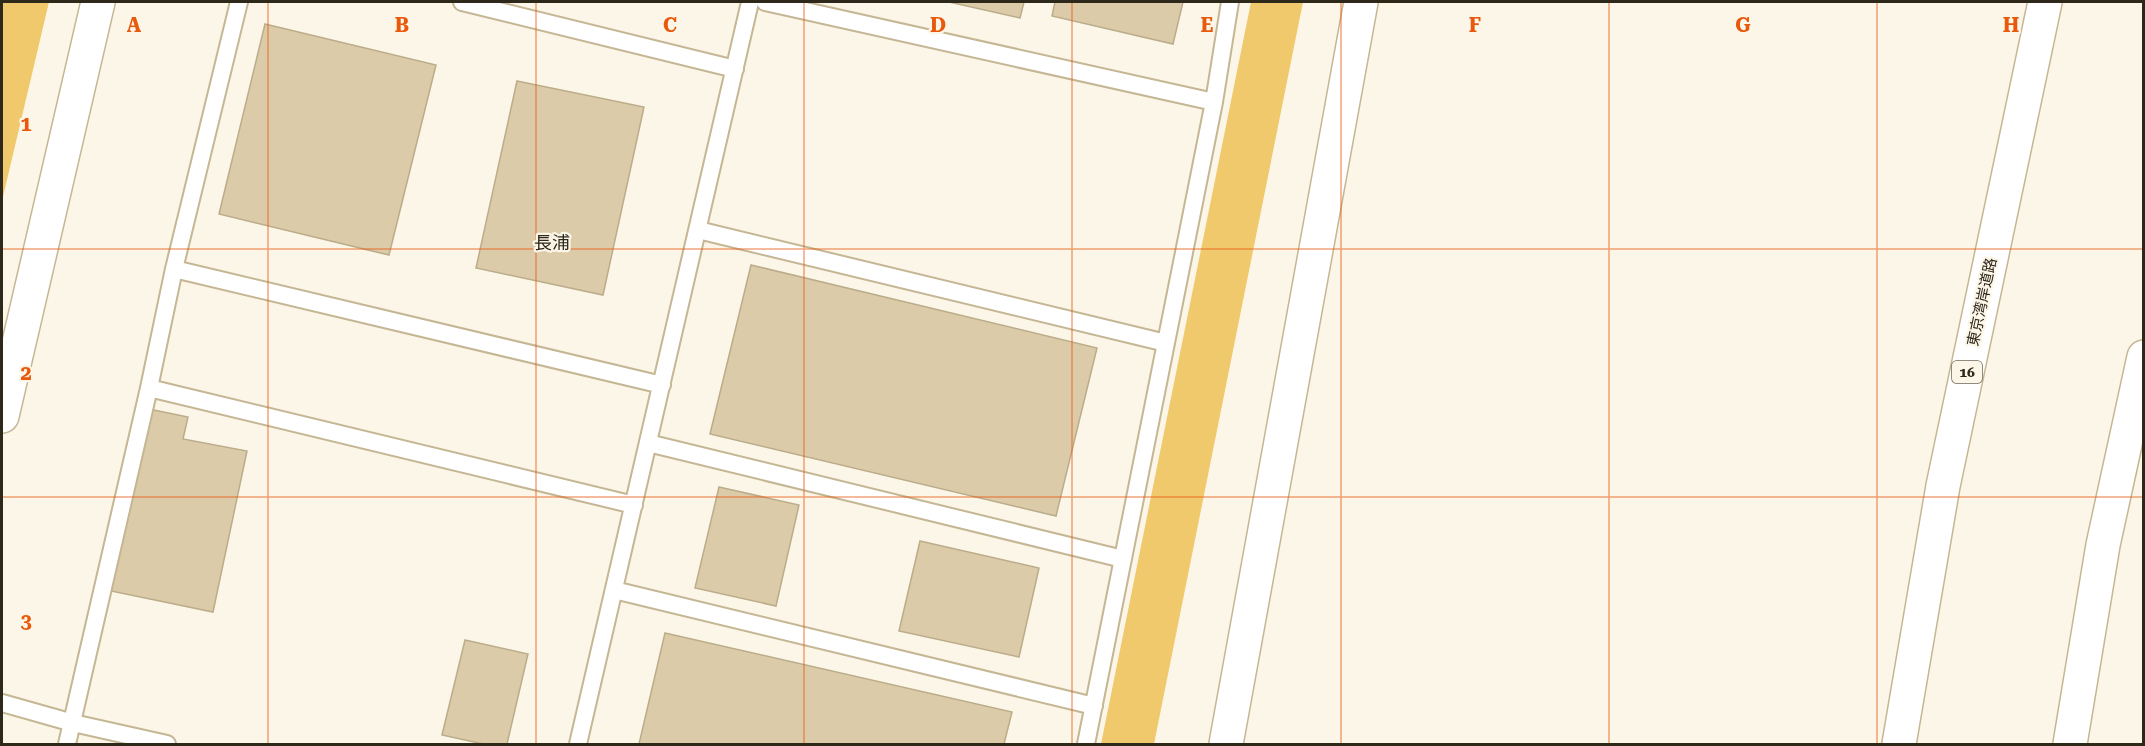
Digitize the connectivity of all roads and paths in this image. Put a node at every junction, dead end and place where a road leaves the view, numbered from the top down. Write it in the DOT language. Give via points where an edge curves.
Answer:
graph roads {
  1 [pos="98,2"];
  2 [pos="239,2"];
  3 [pos="462,2"];
  4 [pos="750,2"];
  5 [pos="765,2"];
  6 [pos="1230,2"];
  7 [pos="1361,2"];
  8 [pos="2045,2"];
  9 [pos="735,69"];
  10 [pos="1214,102"];
  11 [pos="698,230"];
  12 [pos="174,269"];
  13 [pos="1166,343"];
  14 [pos="2144,357"];
  15 [pos="662,385"];
  16 [pos="149,388"];
  17 [pos="2,416"];
  18 [pos="648,443"];
  19 [pos="634,505"];
  20 [pos="1123,559"];
  21 [pos="614,590"];
  22 [pos="2,703"];
  23 [pos="1094,706"];
  24 [pos="73,723"];
  25 [pos="67,744"];
  26 [pos="167,744"];
  27 [pos="578,744"];
  28 [pos="1086,744"];
  29 [pos="1226,744"];
  30 [pos="1899,744"];
  31 [pos="2070,744"];
  1 -- 17 [label="main road"];
  2 -- 12 [label="lane"];
  3 -- 9 [label="lane"];
  4 -- 9 [label="lane"];
  5 -- 10 [label="lane"];
  6 -- 10 [label="lane"];
  7 -- 29 [label="main road"];
  8 -- 30 [label="main road, 東京湾岸道路 / 16" via="1943,486"];
  9 -- 11 [label="lane"];
  10 -- 13 [label="lane"];
  11 -- 13 [label="lane"];
  11 -- 15 [label="lane"];
  12 -- 15 [label="lane"];
  12 -- 16 [label="lane"];
  13 -- 20 [label="lane"];
  14 -- 31 [label="main road" via="2103,545"];
  15 -- 18 [label="lane"];
  16 -- 19 [label="lane"];
  16 -- 24 [label="lane"];
  18 -- 19 [label="lane"];
  18 -- 20 [label="lane"];
  19 -- 21 [label="lane"];
  20 -- 23 [label="lane"];
  21 -- 23 [label="lane"];
  21 -- 27 [label="lane"];
  22 -- 24 [label="lane"];
  23 -- 28 [label="lane"];
  24 -- 25 [label="lane"];
  24 -- 26 [label="lane"];
}
